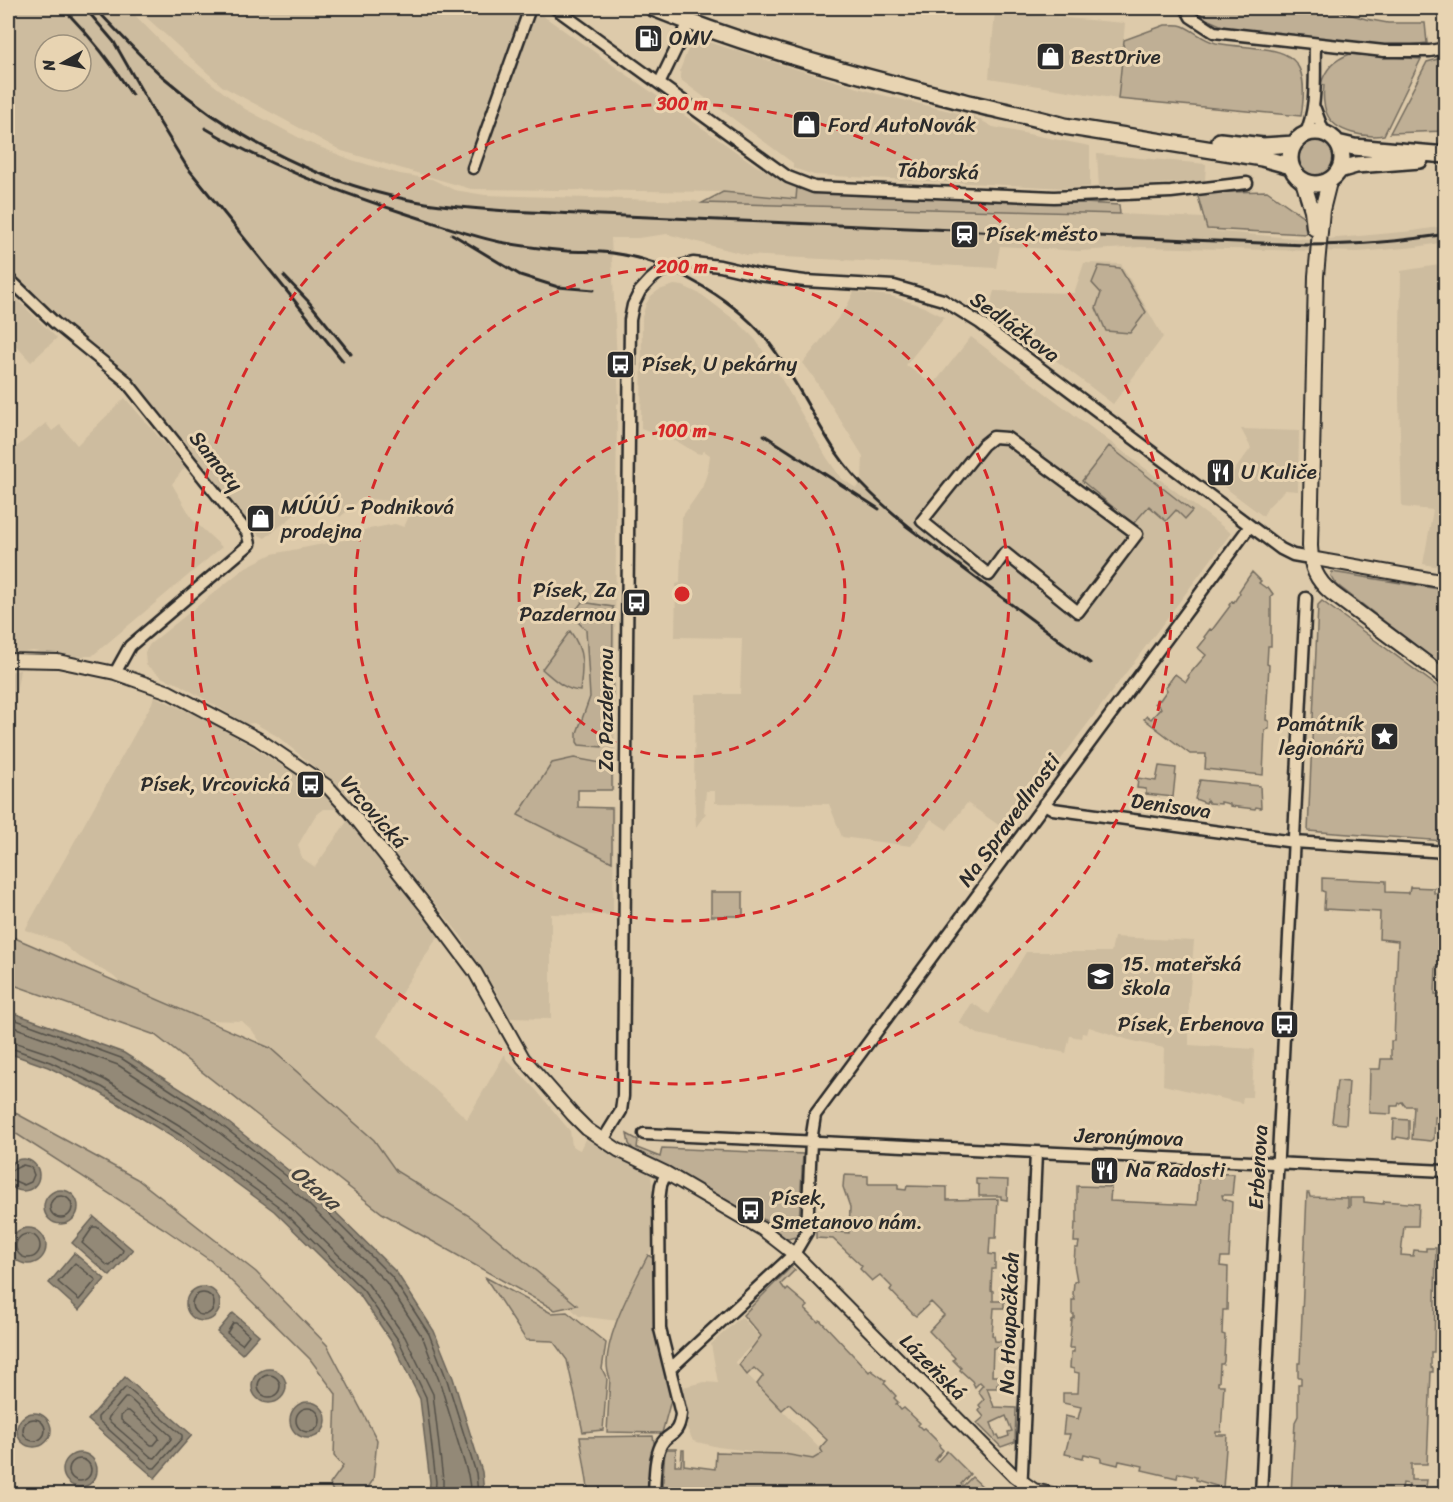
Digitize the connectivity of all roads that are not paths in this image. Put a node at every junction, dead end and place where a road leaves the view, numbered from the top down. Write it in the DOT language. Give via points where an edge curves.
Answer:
graph roads {
  1 [pos="530,8"];
  2 [pos="555,8"];
  3 [pos="653,8"];
  4 [pos="1186,8"];
  5 [pos="689,22"];
  6 [pos="1315,44"];
  7 [pos="1446,48"];
  8 [pos="660,82"];
  9 [pos="1314,106"];
  10 [pos="1041,119"];
  11 [pos="1324,133"];
  12 [pos="1300,139"];
  13 [pos="1337,143"];
  14 [pos="1446,156"];
  15 [pos="1291,166"];
  16 [pos="473,168"];
  17 [pos="1340,170"];
  18 [pos="1303,181"];
  19 [pos="1329,182"];
  20 [pos="1247,183"];
  21 [pos="1317,251"];
  22 [pos="8,278"];
  23 [pos="650,280"];
  24 [pos="1250,526"];
  25 [pos="1137,534"];
  26 [pos="1310,558"];
  27 [pos="1446,582"];
  28 [pos="1306,598"];
  29 [pos="8,660"];
  30 [pos="115,673"];
  31 [pos="1446,678"];
  32 [pos="1044,804"];
  33 [pos="1294,842"];
  34 [pos="1446,852"];
  35 [pos="644,1134"];
  36 [pos="603,1140"];
  37 [pos="812,1141"];
  38 [pos="1036,1153"];
  39 [pos="1278,1163"];
  40 [pos="1446,1171"];
  41 [pos="666,1173"];
  42 [pos="794,1254"];
  43 [pos="670,1369"];
  44 [pos="1022,1489"];
  45 [pos="654,1494"];
  46 [pos="1053,1494"];
  47 [pos="1261,1494"];
  1 -- 16 [label="street"];
  2 -- 8 [label="street, Táborská"];
  3 -- 5 [label="main road"];
  4 -- 6 [label="street" via="1191,17 1214,32"];
  5 -- 8 [label="street"];
  5 -- 10 [label="main road" via="858,75"];
  6 -- 7 [label="street" via="1384,51"];
  6 -- 9 [label="street"];
  8 -- 20 [label="street, Táborská" via="788,177 814,187 1054,196 1171,192"];
  9 -- 11 [label="street"];
  9 -- 12 [label="street" via="1311,122"];
  10 -- 12 [label="main road" via="1252,145 1274,146"];
  10 -- 15 [label="main road"];
  11 -- 12 [label="main road" via="1314,132"];
  11 -- 13 [label="main road"];
  12 -- 15 [label="main road" via="1290,156"];
  13 -- 14 [label="main road"];
  13 -- 17 [label="main road"];
  14 -- 17 [label="main road"];
  15 -- 18 [label="main road"];
  17 -- 19 [label="main road"];
  18 -- 19 [label="main road"];
  18 -- 21 [label="main road" via="1312,210"];
  19 -- 21 [label="main road"];
  21 -- 26 [label="main road"];
  22 -- 30 [label="street, Samoty" via="55,323 125,380 247,532 250,544 130,646"];
  23 -- 24 [label="street, Sedláčkova" via="661,271 693,263 805,281 894,286 943,300 980,323"];
  23 -- 36 [label="street, Za Pazdernou" via="640,291 630,320 623,1096 621,1111"];
  24 -- 26 [label="street, Sedláčkova" via="1287,552"];
  24 -- 32 [label="street, Na Spravedlnosti"];
  25 -- 25 [label="street" via="1007,438 993,437 922,521 989,575 1005,553 1078,612"];
  26 -- 27 [label="street"];
  26 -- 31 [label="main road" via="1315,575 1326,588"];
  28 -- 33 [label="street, Erbenova"];
  29 -- 30 [label="street, Vrcovická" via="58,661"];
  30 -- 36 [label="street, Vrcovická" via="199,707 258,739 327,786 475,972 523,1058 573,1115"];
  32 -- 33 [label="street, Denisova" via="1053,809"];
  32 -- 37 [label="street, Na Spravedlnosti" via="815,1115"];
  33 -- 34 [label="street, Denisova"];
  33 -- 39 [label="street, Erbenova"];
  35 -- 37 [label="street, Jeronýmova"];
  36 -- 41 [label="street, Vrcovická"];
  37 -- 38 [label="street, Jeronýmova"];
  37 -- 42 [label="street, Na Spravedlnosti" via="807,1232"];
  38 -- 39 [label="street, Jeronýmova"];
  38 -- 44 [label="street, Na Houpačkách"];
  39 -- 40 [label="street, Jeronýmova"];
  39 -- 47 [label="street, Erbenova"];
  41 -- 42 [label="street, Lázeňská" via="762,1229"];
  41 -- 43 [label="street" via="658,1201 660,1329"];
  42 -- 43 [label="street"];
  42 -- 44 [label="street, Lázeňská"];
  43 -- 45 [label="street" via="680,1425 660,1446"];
  44 -- 46 [label="street, Lázeňská"];
}
